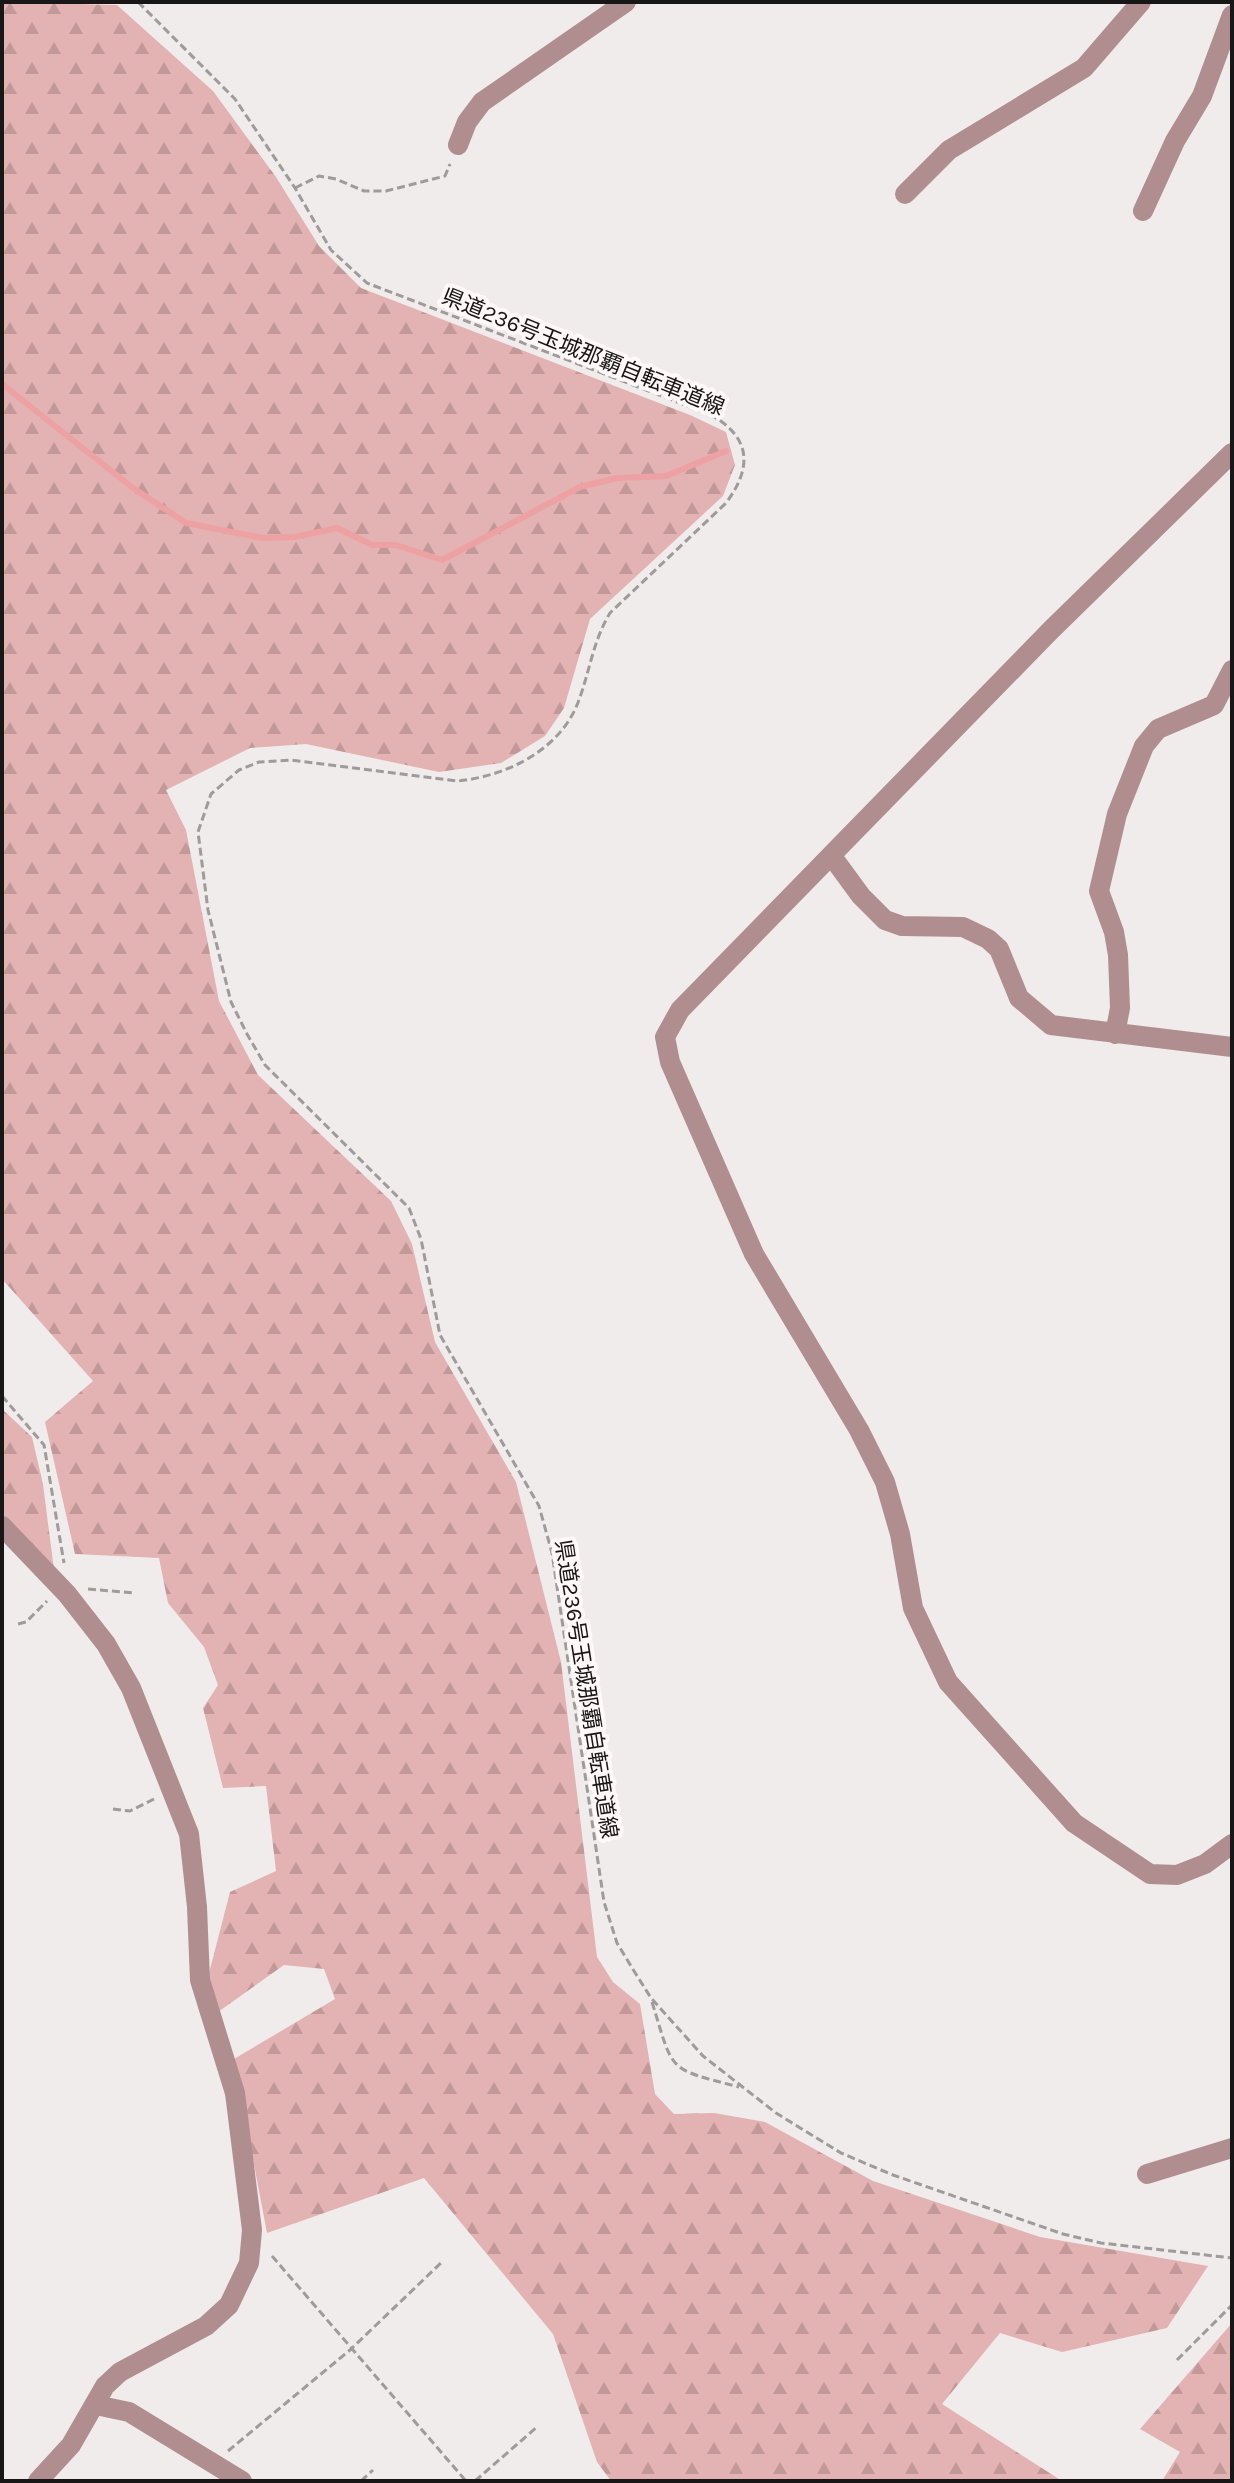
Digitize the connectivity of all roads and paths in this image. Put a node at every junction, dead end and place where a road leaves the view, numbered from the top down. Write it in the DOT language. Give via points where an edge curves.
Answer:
graph roads {
  1 [pos="138,2"];
  2 [pos="626,2"];
  3 [pos="1141,2"];
  4 [pos="1232,15"];
  5 [pos="458,145"];
  6 [pos="295,188"];
  7 [pos="905,194"];
  8 [pos="1143,211"];
  9 [pos="1232,453"];
  10 [pos="1232,670"];
  11 [pos="831,855"];
  12 [pos="1115,1034"];
  13 [pos="1232,1047"];
  14 [pos="2,1396"];
  15 [pos="2,1526"];
  16 [pos="61,1587"];
  17 [pos="135,1593"];
  18 [pos="18,1624"];
  19 [pos="172,1791"];
  20 [pos="113,1809"];
  21 [pos="1232,1844"];
  22 [pos="651,1998"];
  23 [pos="743,2088"];
  24 [pos="1232,2148"];
  25 [pos="1147,2174"];
  26 [pos="272,2256"];
  27 [pos="1232,2258"];
  28 [pos="443,2261"];
  29 [pos="1232,2305"];
  30 [pos="352,2347"];
  31 [pos="1177,2360"];
  32 [pos="96,2405"];
  33 [pos="537,2427"];
  34 [pos="213,2463"];
  35 [pos="373,2470"];
  36 [pos="38,2481"];
  37 [pos="242,2481"];
  38 [pos="361,2481"];
  39 [pos="466,2481"];
  40 [pos="475,2481"];
  1 -- 6 [label="path, 県道236号玉城那覇自転車道線" via="235,99"];
  2 -- 5 [label="street" via="482,102"];
  3 -- 7 [label="street" via="1084,68 949,150"];
  4 -- 8 [label="street" via="1202,96"];
  5 -- 6 [label="path" via="445,176 410,186 364,191 319,176"];
  6 -- 22 [label="path, 県道236号玉城那覇自転車道線" via="331,250 367,283 711,415 734,431 744,457 741,483 726,503 610,613 568,720 523,763 458,781 291,760 259,762 239,770 211,794 198,832 208,910 231,1002 265,1065 409,1208 421,1239 440,1335 539,1506 552,1553 604,1902 617,1943"];
  9 -- 11 [label="street"];
  10 -- 12 [label="street" via="1214,705 1158,729 1144,746 1117,814 1099,891 1118,955 1120,1008"];
  11 -- 12 [label="street" via="885,920 902,926 963,927 988,939 999,949 1019,998 1040,1019 1066,1029"];
  11 -- 21 [label="street" via="680,1010 665,1037 670,1062 754,1254 885,1482 913,1608 948,1682 1074,1823 1150,1874 1177,1875 1205,1864"];
  12 -- 13 [label="street"];
  14 -- 16 [label="path" via="44,1445 65,1554"];
  15 -- 16 [label="street"];
  16 -- 17 [label="path"];
  16 -- 18 [label="path"];
  16 -- 19 [label="street" via="106,1644 131,1688"];
  19 -- 20 [label="path" via="130,1811"];
  19 -- 32 [label="street" via="189,1834 200,1980 235,2093 252,2247 238,2292 218,2317 120,2372"];
  22 -- 23 [label="path, 県道236号玉城那覇自転車道線" via="703,2056"];
  22 -- 23 [label="path" via="670,2062 688,2074"];
  23 -- 27 [label="path, 県道236号玉城那覇自転車道線" via="841,2153 907,2180 1063,2234"];
  24 -- 25 [label="street"];
  26 -- 30 [label="path"];
  28 -- 30 [label="path"];
  29 -- 31 [label="path"];
  30 -- 34 [label="path"];
  30 -- 39 [label="path"];
  32 -- 34 [label="street" via="129,2412"];
  32 -- 36 [label="street" via="71,2445"];
  33 -- 40 [label="path"];
  34 -- 37 [label="street"];
  35 -- 38 [label="path"];
}
